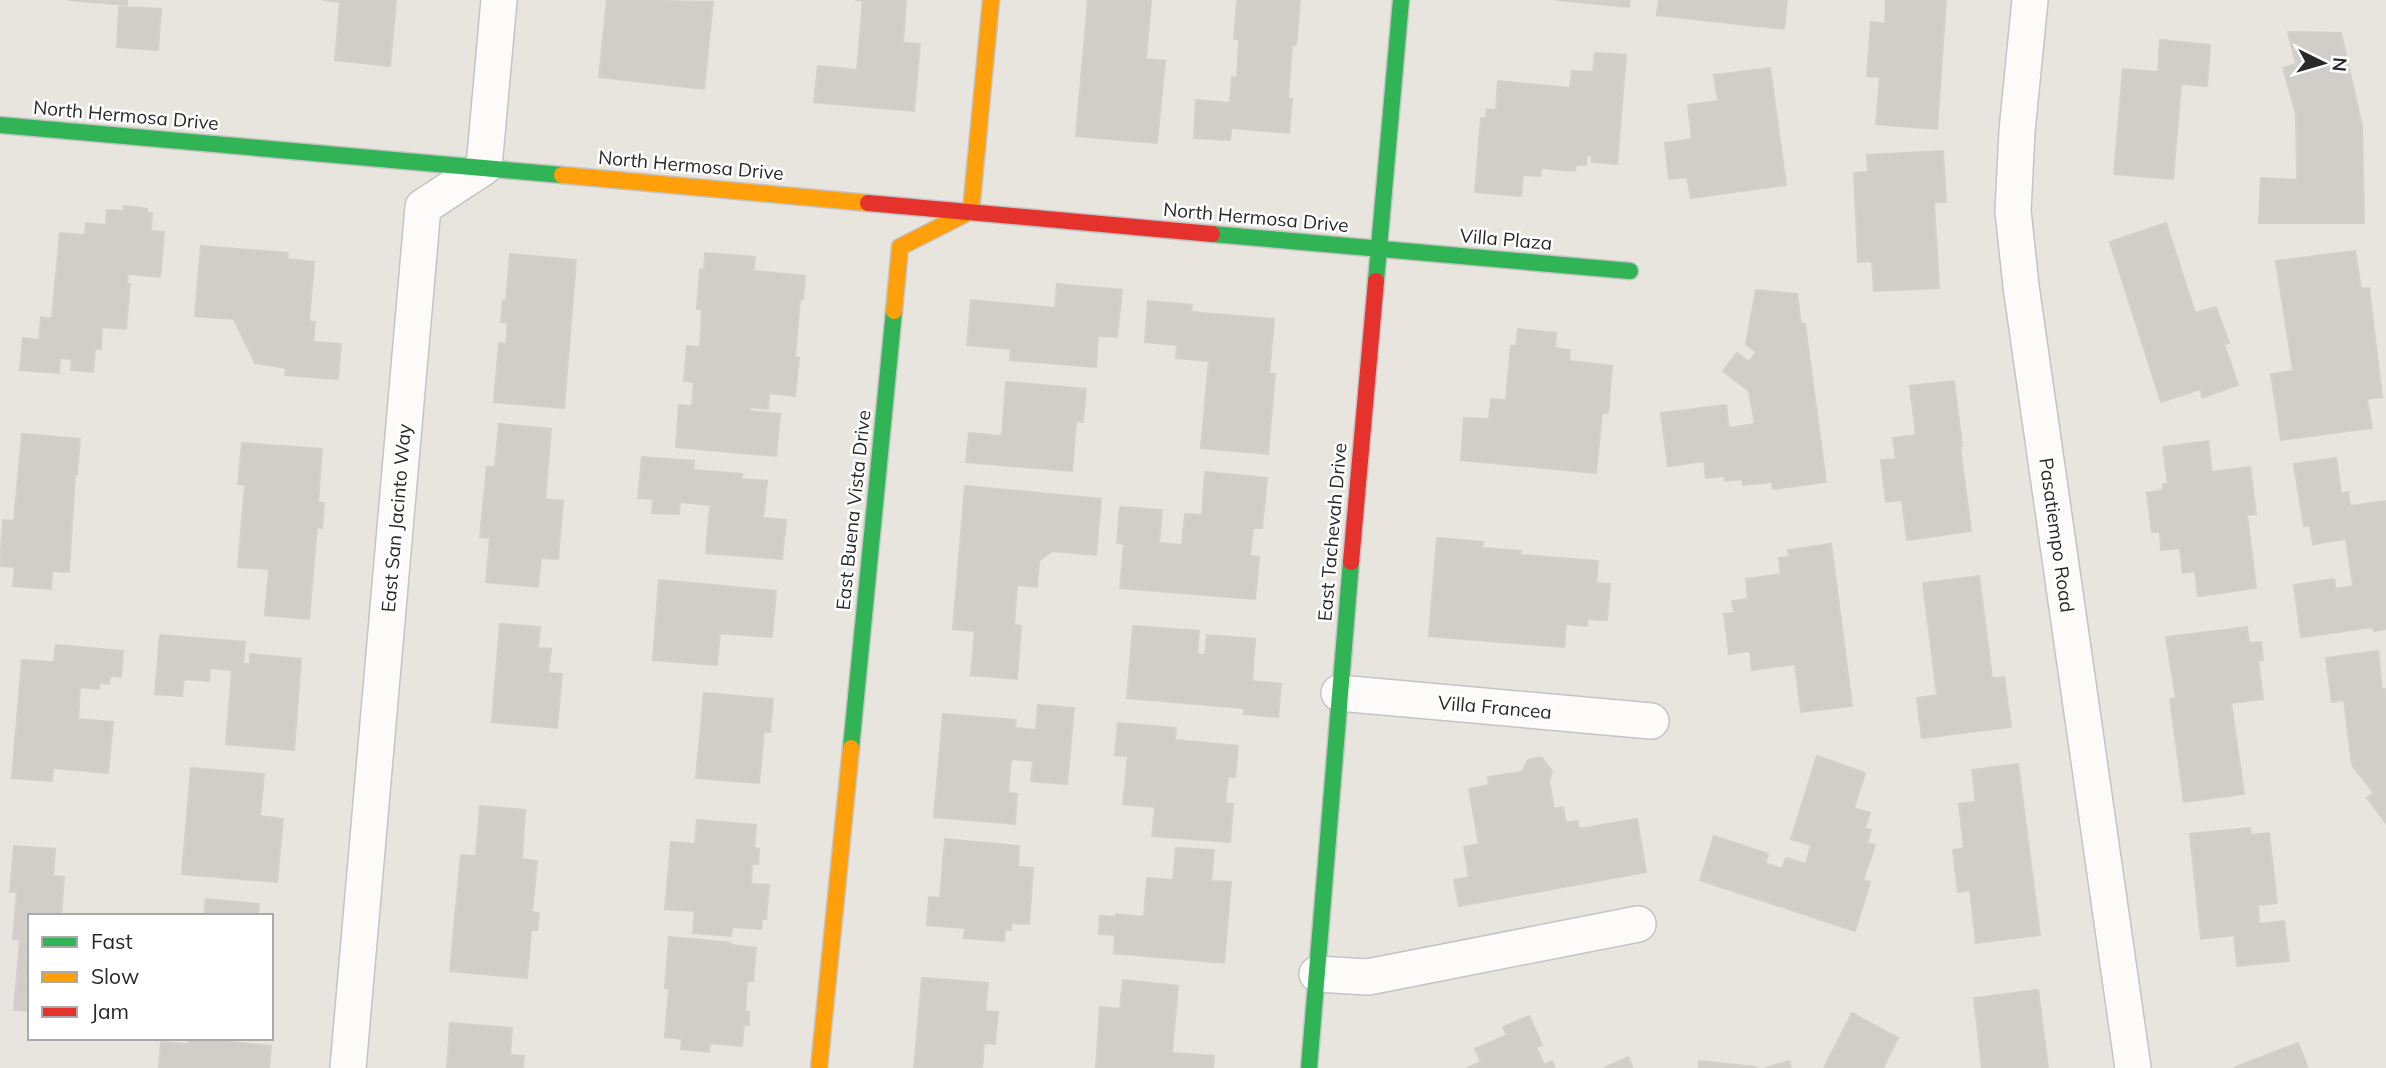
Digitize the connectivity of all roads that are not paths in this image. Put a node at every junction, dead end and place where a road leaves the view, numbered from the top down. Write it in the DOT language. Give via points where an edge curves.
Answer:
graph roads {
  1 [pos="499,0"];
  2 [pos="991,0"];
  3 [pos="1401,0"];
  4 [pos="2030,0"];
  5 [pos="0,125"];
  6 [pos="484,167"];
  7 [pos="971,211"];
  8 [pos="1379,249"];
  9 [pos="1630,271"];
  10 [pos="1339,693"];
  11 [pos="1651,721"];
  12 [pos="1638,924"];
  13 [pos="1317,974"];
  14 [pos="348,1068"];
  15 [pos="819,1068"];
  16 [pos="1309,1068"];
  17 [pos="2133,1068"];
  1 -- 6 [label="street"];
  2 -- 7 [label="street"];
  3 -- 8 [label="street, East Tachevah Drive"];
  4 -- 17 [label="street, Pasatiempo Road" via="2013,211"];
  5 -- 6 [label="street, North Hermosa Drive"];
  6 -- 7 [label="street, North Hermosa Drive"];
  6 -- 14 [label="street, East San Jacinto Way" via="424,206"];
  7 -- 8 [label="street, North Hermosa Drive"];
  7 -- 15 [label="street, East Buena Vista Drive" via="900,247"];
  8 -- 9 [label="street, Villa Plaza"];
  8 -- 10 [label="street, East Tachevah Drive"];
  10 -- 11 [label="street, Villa Francea"];
  10 -- 13 [label="street, East Tachevah Drive"];
  12 -- 13 [label="street" via="1368,978"];
  13 -- 16 [label="street, East Tachevah Drive"];
}
